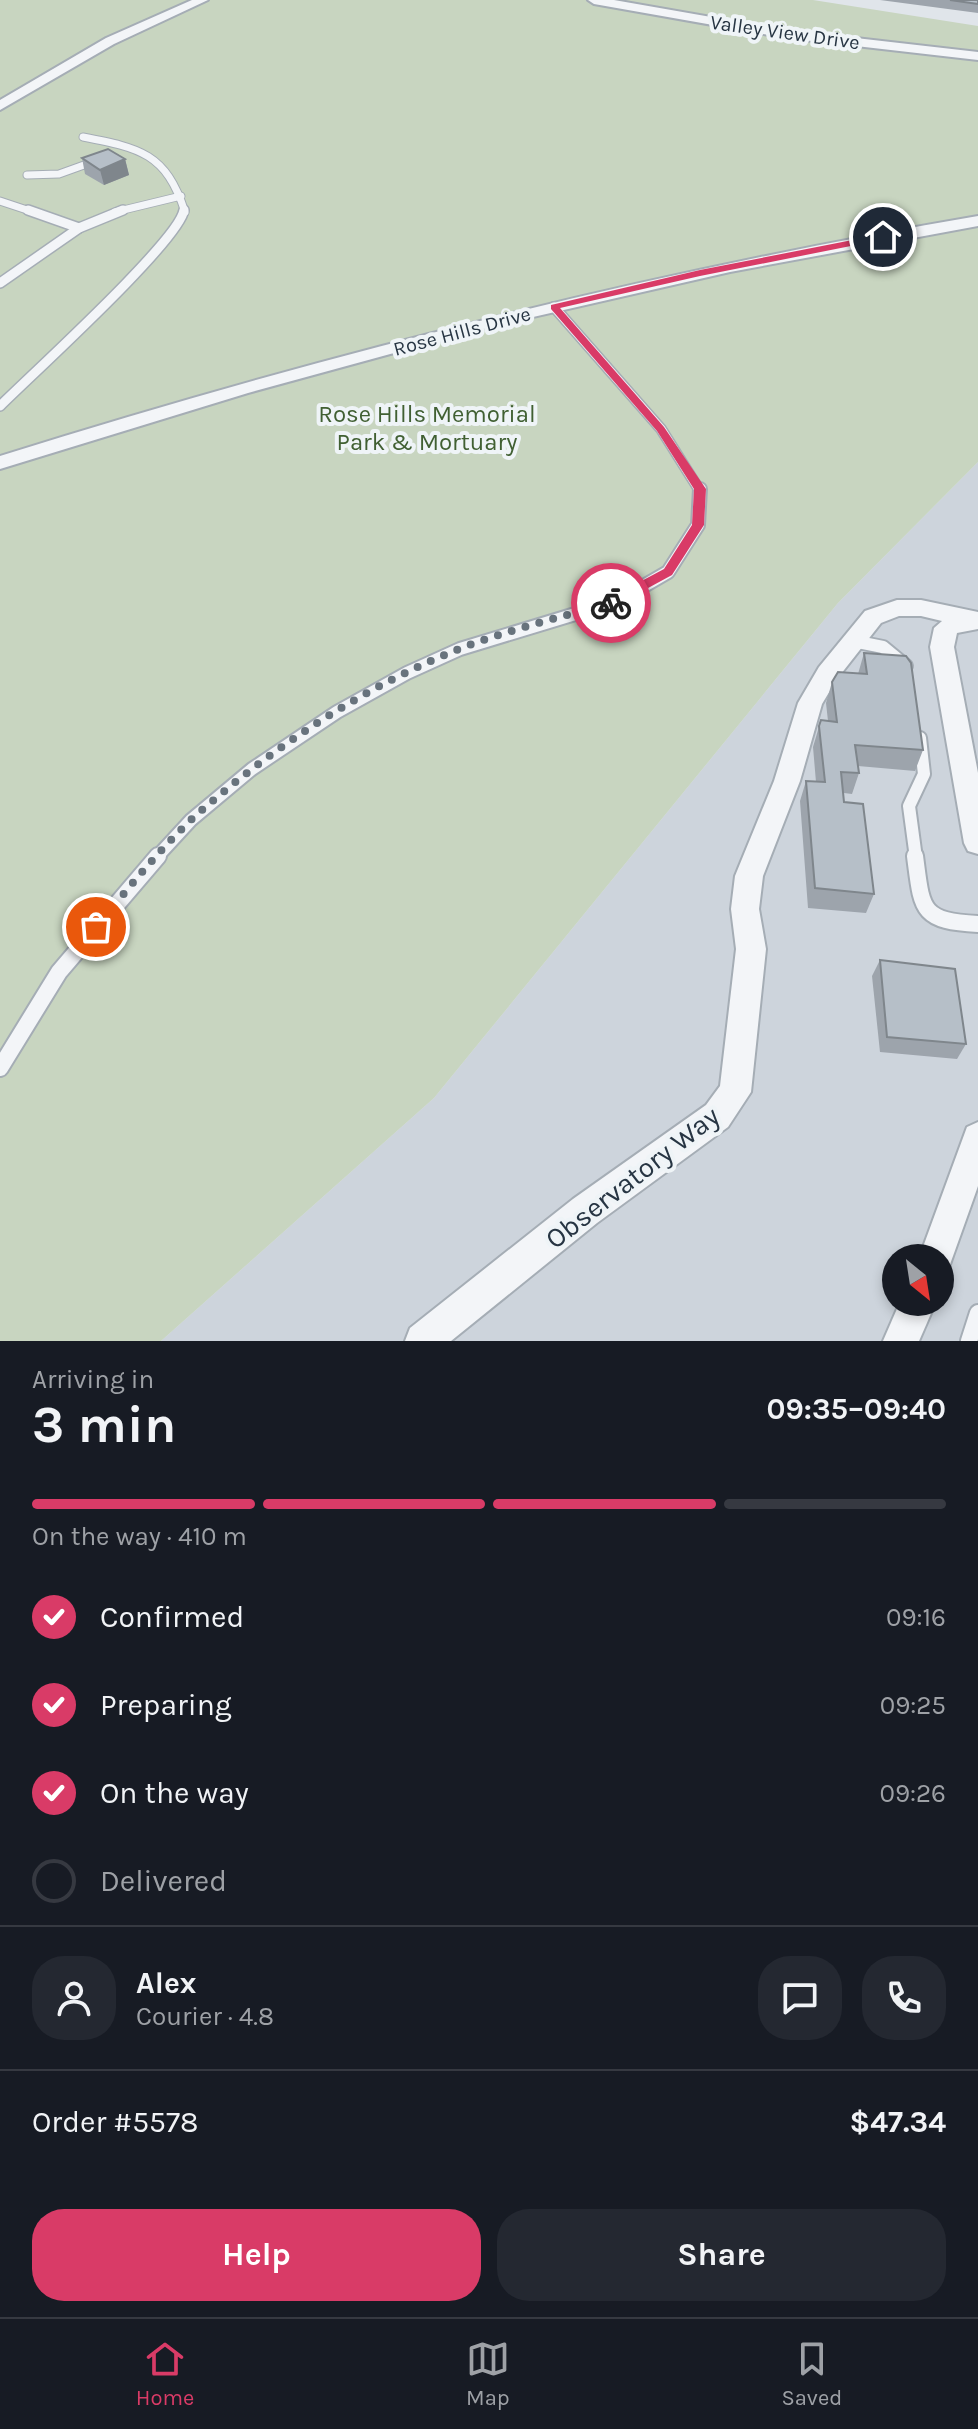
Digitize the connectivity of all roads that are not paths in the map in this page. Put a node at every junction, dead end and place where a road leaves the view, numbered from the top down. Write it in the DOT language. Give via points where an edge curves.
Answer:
graph roads {
  1 [pos="202,0"];
  2 [pos="594,0"];
  3 [pos="978,56"];
  4 [pos="0,106"];
  5 [pos="83,137"];
  6 [pos="123,144"];
  7 [pos="114,151"];
  8 [pos="84,165"];
  9 [pos="27,175"];
  10 [pos="181,196"];
  11 [pos="0,201"];
  12 [pos="978,221"];
  13 [pos="79,228"];
  14 [pos="0,283"];
  15 [pos="554,307"];
  16 [pos="0,406"];
  17 [pos="1,461"];
  18 [pos="976,620"];
  19 [pos="853,641"];
  20 [pos="912,680"];
  21 [pos="918,721"];
  22 [pos="978,843"];
  23 [pos="978,924"];
  24 [pos="3,1058"];
  25 [pos="978,1138"];
  26 [pos="941,1244"];
  27 [pos="978,1313"];
  28 [pos="912,1316"];
  29 [pos="423,1341"];
  30 [pos="901,1341"];
  31 [pos="969,1341"];
  1 -- 4 [label="street" via="110,41"];
  2 -- 3 [label="street, Valley View Drive" via="786,34"];
  5 -- 6 [label="lane"];
  6 -- 7 [label="lane"];
  6 -- 10 [label="lane" via="168,168"];
  8 -- 9 [label="lane" via="59,174"];
  10 -- 13 [label="lane" via="113,213"];
  10 -- 16 [label="lane" via="185,213 174,231"];
  11 -- 13 [label="lane"];
  12 -- 15 [label="street, Rose Hills Drive" via="820,248"];
  13 -- 14 [label="lane"];
  15 -- 17 [label="street, Rose Hills Drive" via="264,382"];
  15 -- 24 [label="lane" via="661,429 700,489 698,525 668,572 618,601 460,649 407,673 252,769 191,820 133,883 59,972"];
  18 -- 19 [label="street, Observatory Way" via="897,608 873,617"];
  18 -- 22 [label="street" via="946,628 942,647"];
  19 -- 20 [label="lane" via="883,647 897,656"];
  19 -- 29 [label="street, Observatory Way" via="810,703 787,781 749,876 745,909 751,949 735,1092 717,1116 585,1211"];
  21 -- 23 [label="lane" via="924,774 909,806 921,899 944,922"];
  25 -- 26 [label="street"];
  27 -- 31 [label="lane"];
  28 -- 30 [label="street"];
}
